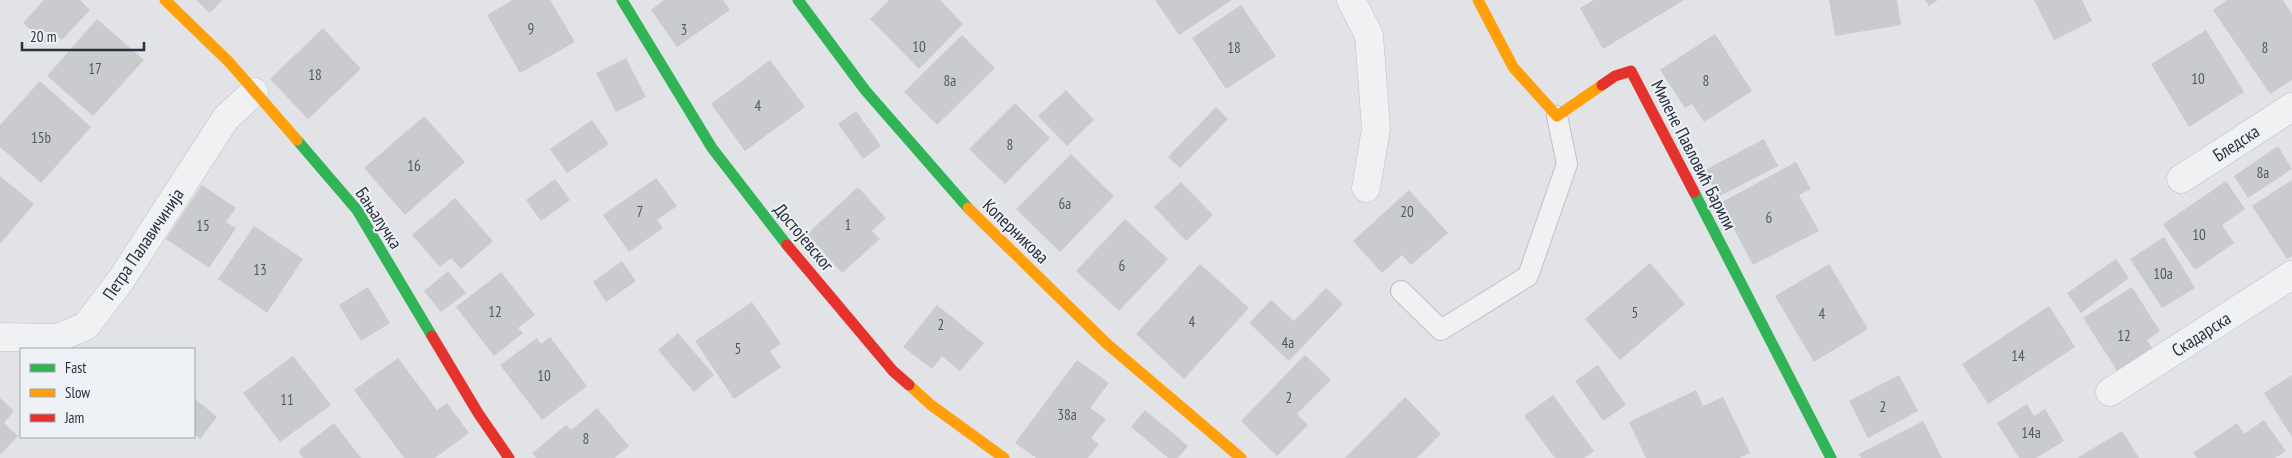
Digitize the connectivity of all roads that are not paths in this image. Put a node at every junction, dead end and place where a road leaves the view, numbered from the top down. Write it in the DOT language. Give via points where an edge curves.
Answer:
graph roads {
  1 [pos="165,0"];
  2 [pos="622,0"];
  3 [pos="798,0"];
  4 [pos="1352,0"];
  5 [pos="1478,0"];
  6 [pos="254,92"];
  7 [pos="2292,107"];
  8 [pos="1557,116"];
  9 [pos="2181,179"];
  10 [pos="1366,188"];
  11 [pos="2292,275"];
  12 [pos="1401,291"];
  13 [pos="0,338"];
  14 [pos="2110,392"];
  15 [pos="509,458"];
  16 [pos="1004,458"];
  17 [pos="1241,458"];
  18 [pos="1830,458"];
  1 -- 6 [label="street, Бањалучка" via="229,62"];
  2 -- 16 [label="street, Достојевског" via="712,148 768,223 893,371 931,406"];
  3 -- 17 [label="street, Коперникова" via="865,90 956,196 1106,343"];
  4 -- 10 [label="street" via="1369,35 1376,129"];
  5 -- 8 [label="street" via="1513,67"];
  6 -- 13 [label="street, Петра Палавичинија" via="226,118 121,280 86,326 58,338"];
  6 -- 15 [label="street, Бањалучка" via="357,210 478,413"];
  7 -- 9 [label="street, Бледска"];
  8 -- 12 [label="lane" via="1567,164 1528,276 1441,330"];
  8 -- 18 [label="street, Милене Павловић Барили" via="1615,76 1631,71"];
  11 -- 14 [label="street, Скадарска"];
}
